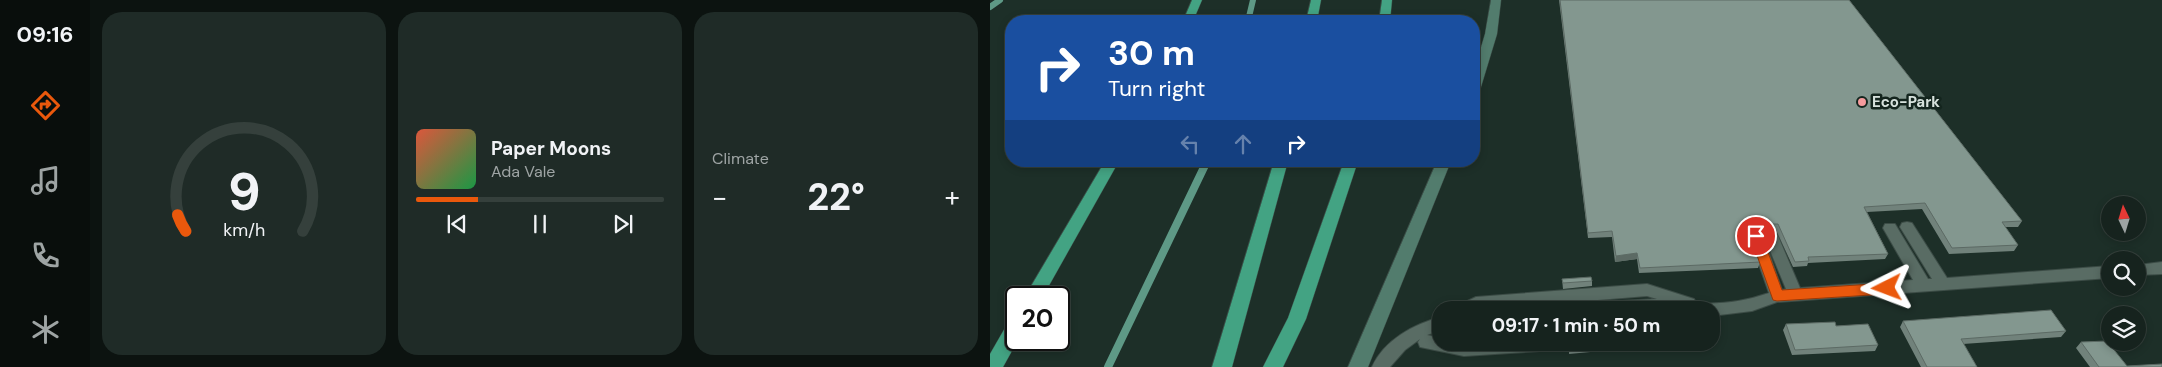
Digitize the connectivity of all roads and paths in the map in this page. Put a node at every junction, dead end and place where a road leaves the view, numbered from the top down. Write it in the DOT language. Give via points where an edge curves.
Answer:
graph roads {
  1 [pos="1197,0"];
  2 [pos="1316,0"];
  3 [pos="1388,0"];
  4 [pos="1496,0"];
  5 [pos="1191,15"];
  6 [pos="1313,15"];
  7 [pos="1387,15"];
  8 [pos="1480,75"];
  9 [pos="1109,167"];
  10 [pos="1279,167"];
  11 [pos="1349,167"];
  12 [pos="1441,167"];
  13 [pos="1907,227"];
  14 [pos="1890,228"];
  15 [pos="1756,236"];
  16 [pos="1771,236"];
  17 [pos="2162,268"];
  18 [pos="2146,269"];
  19 [pos="2101,273"];
  20 [pos="1943,284"];
  21 [pos="1041,286"];
  22 [pos="1924,286"];
  23 [pos="1794,294"];
  24 [pos="1777,296"];
  25 [pos="1502,301"];
  26 [pos="1682,301"];
  27 [pos="1720,309"];
  28 [pos="1432,332"];
  29 [pos="1005,346"];
  30 [pos="993,367"];
  31 [pos="1222,367"];
  32 [pos="1273,367"];
  33 [pos="1358,367"];
  34 [pos="1380,367"];
  1 -- 5 [label="highway"];
  2 -- 6 [label="highway"];
  3 -- 7 [label="highway"];
  4 -- 8 [label="street"];
  9 -- 21 [label="highway"];
  10 -- 31 [label="highway"];
  11 -- 32 [label="highway" via="1296,319"];
  12 -- 33 [label="street"];
  13 -- 20 [label="lane"];
  14 -- 22 [label="lane"];
  15 -- 24 [label="lane"];
  16 -- 23 [label="lane"];
  17 -- 18 [label="lane"];
  19 -- 20 [label="lane"];
  20 -- 22 [label="lane"];
  22 -- 23 [label="lane"];
  23 -- 24 [label="lane"];
  24 -- 27 [label="lane" via="1752,305"];
  25 -- 26 [label="lane" via="1647,290"];
  28 -- 34 [label="lane" via="1393,348"];
  29 -- 30 [label="highway"];
}
